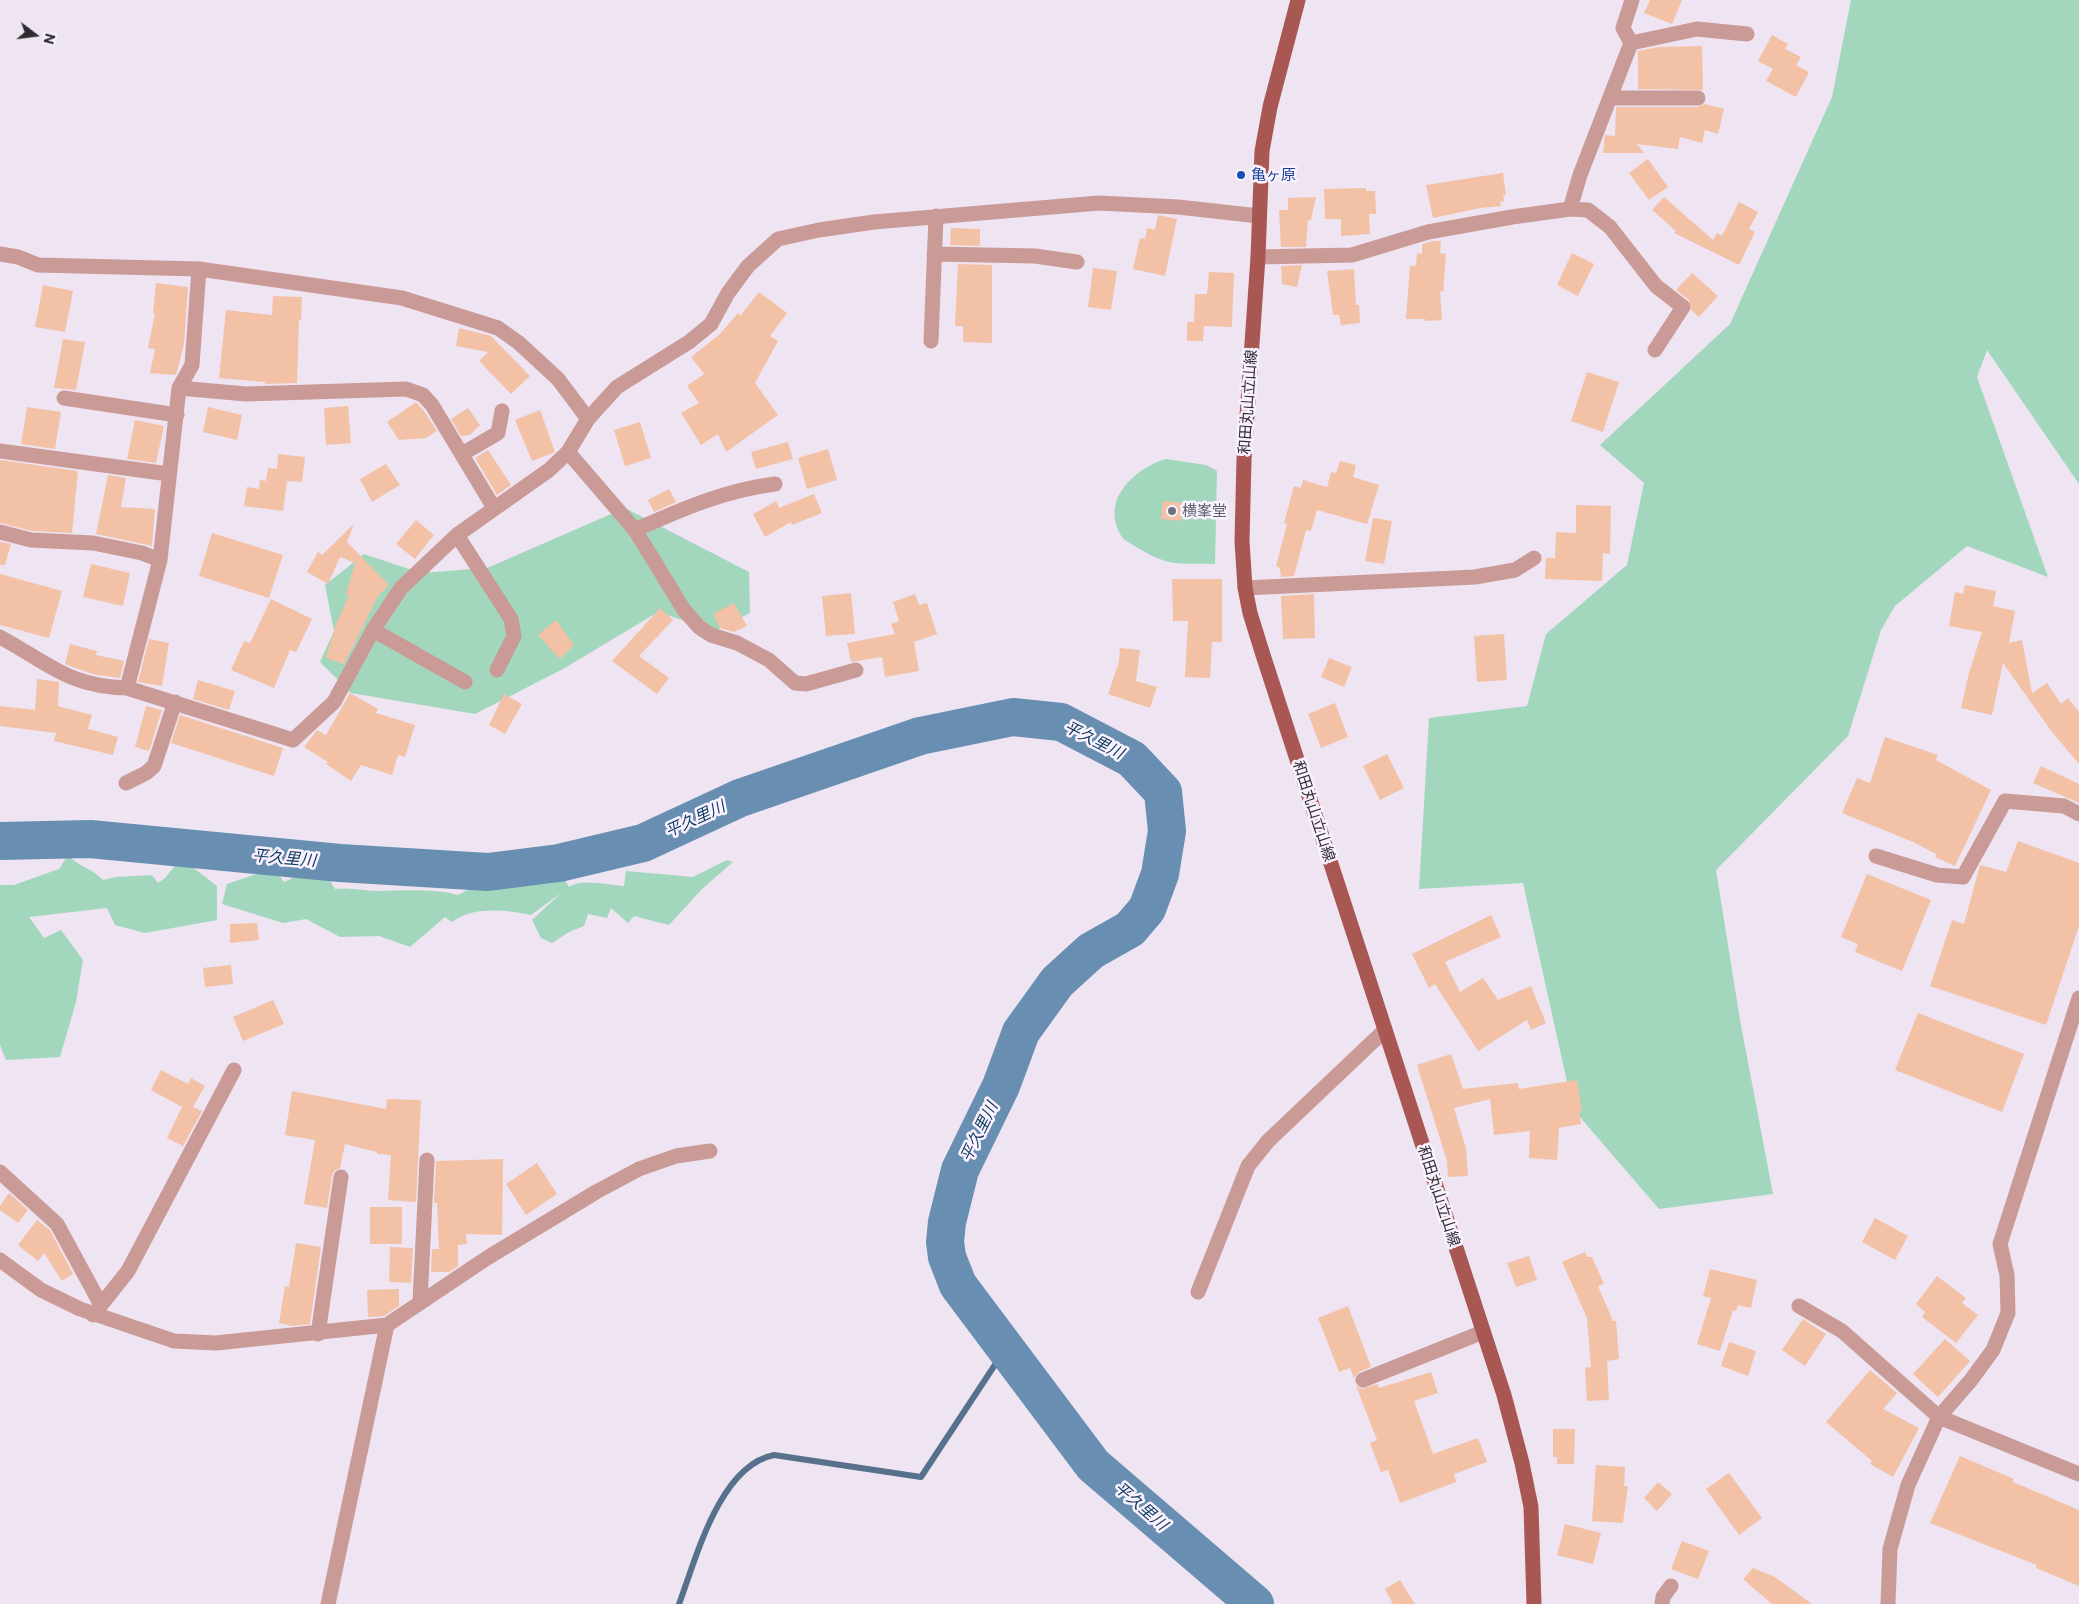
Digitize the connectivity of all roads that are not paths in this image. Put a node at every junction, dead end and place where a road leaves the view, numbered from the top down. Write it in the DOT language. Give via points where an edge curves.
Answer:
graph roads {
  1 [pos="1298,0"];
  2 [pos="1632,0"];
  3 [pos="1747,34"];
  4 [pos="1631,43"];
  5 [pos="1611,98"];
  6 [pos="1698,98"];
  7 [pos="1570,209"];
  8 [pos="936,216"];
  9 [pos="1259,216"];
  10 [pos="0,254"];
  11 [pos="934,254"];
  12 [pos="1258,257"];
  13 [pos="1077,262"];
  14 [pos="199,269"];
  15 [pos="930,341"];
  16 [pos="1655,350"];
  17 [pos="179,388"];
  18 [pos="64,398"];
  19 [pos="502,411"];
  20 [pos="177,416"];
  21 [pos="588,419"];
  22 [pos="0,451"];
  23 [pos="568,452"];
  24 [pos="462,454"];
  25 [pos="169,474"];
  26 [pos="775,484"];
  27 [pos="494,508"];
  28 [pos="635,530"];
  29 [pos="0,532"];
  30 [pos="456,535"];
  31 [pos="1534,558"];
  32 [pos="160,560"];
  33 [pos="1245,588"];
  34 [pos="372,630"];
  35 [pos="0,638"];
  36 [pos="497,670"];
  37 [pos="856,670"];
  38 [pos="465,682"];
  39 [pos="126,688"];
  40 [pos="175,702"];
  41 [pos="126,784"];
  42 [pos="2079,814"];
  43 [pos="1876,856"];
  44 [pos="2079,998"];
  45 [pos="1385,1030"];
  46 [pos="234,1070"];
  47 [pos="710,1150"];
  48 [pos="427,1160"];
  49 [pos="0,1172"];
  50 [pos="341,1177"];
  51 [pos="0,1260"];
  52 [pos="1198,1292"];
  53 [pos="420,1302"];
  54 [pos="1799,1306"];
  55 [pos="97,1310"];
  56 [pos="387,1326"];
  57 [pos="1483,1332"];
  58 [pos="318,1334"];
  59 [pos="1363,1380"];
  60 [pos="1939,1417"];
  61 [pos="2079,1474"];
  62 [pos="1671,1586"];
  63 [pos="328,1604"];
  64 [pos="1534,1604"];
  65 [pos="1662,1604"];
  66 [pos="1888,1604"];
  1 -- 9 [label="main road, 和田丸山立山線" via="1265,134 1260,166"];
  2 -- 4 [label="street" via="1623,28"];
  3 -- 4 [label="street" via="1697,29"];
  4 -- 5 [label="street"];
  5 -- 6 [label="street"];
  5 -- 7 [label="street"];
  7 -- 12 [label="street" via="1428,232 1352,255"];
  7 -- 16 [label="street" via="1588,210 1610,227 1656,286 1683,307"];
  8 -- 9 [label="street" via="1098,203"];
  8 -- 11 [label="street"];
  8 -- 21 [label="street" via="819,230 778,239 748,266 711,324 617,388"];
  9 -- 12 [label="main road, 和田丸山立山線"];
  10 -- 14 [label="street" via="38,265 61,267"];
  11 -- 13 [label="street" via="1035,256"];
  11 -- 15 [label="street"];
  12 -- 33 [label="main road, 和田丸山立山線" via="1242,498"];
  14 -- 17 [label="street" via="192,365"];
  14 -- 21 [label="street" via="402,298 498,328 558,379"];
  17 -- 20 [label="street"];
  17 -- 24 [label="street" via="246,394 406,389 423,394"];
  18 -- 20 [label="street"];
  19 -- 24 [label="street" via="498,434"];
  20 -- 25 [label="street"];
  21 -- 23 [label="street"];
  22 -- 25 [label="street"];
  23 -- 27 [label="street" via="549,470"];
  23 -- 28 [label="street"];
  24 -- 27 [label="street"];
  25 -- 32 [label="street"];
  26 -- 28 [label="street" via="747,488 692,505"];
  27 -- 30 [label="street"];
  28 -- 37 [label="street" via="698,628 737,642 769,660 795,683 806,684"];
  29 -- 32 [label="street" via="31,540 93,543 142,552"];
  30 -- 34 [label="street" via="401,588"];
  30 -- 36 [label="street" via="511,619 514,636"];
  31 -- 33 [label="street" via="1515,570 1475,577"];
  32 -- 39 [label="street"];
  33 -- 45 [label="main road, 和田丸山立山線" via="1260,646"];
  34 -- 38 [label="street"];
  34 -- 40 [label="street" via="334,702 293,740"];
  35 -- 39 [label="street" via="68,678 103,688"];
  39 -- 40 [label="street"];
  40 -- 41 [label="street" via="154,766"];
  42 -- 43 [label="street" via="2064,806 2005,801 1963,877 1937,875"];
  44 -- 60 [label="street" via="2000,1244 2007,1275 2008,1313 1994,1350"];
  45 -- 52 [label="street" via="1268,1141 1248,1166"];
  45 -- 57 [label="main road, 和田丸山立山線"];
  46 -- 55 [label="street" via="128,1271"];
  47 -- 53 [label="street" via="676,1156 648,1166 596,1192"];
  48 -- 53 [label="street"];
  49 -- 55 [label="street" via="57,1224"];
  50 -- 58 [label="street"];
  51 -- 55 [label="street" via="41,1290"];
  53 -- 56 [label="street"];
  54 -- 60 [label="street" via="1842,1331"];
  55 -- 58 [label="street" via="174,1341 216,1343"];
  56 -- 58 [label="street"];
  56 -- 63 [label="street"];
  57 -- 59 [label="street"];
  57 -- 64 [label="main road, 和田丸山立山線" via="1522,1463 1531,1507"];
  60 -- 61 [label="street"];
  60 -- 66 [label="street" via="1908,1485 1890,1549"];
  62 -- 65 [label="street"];
}
